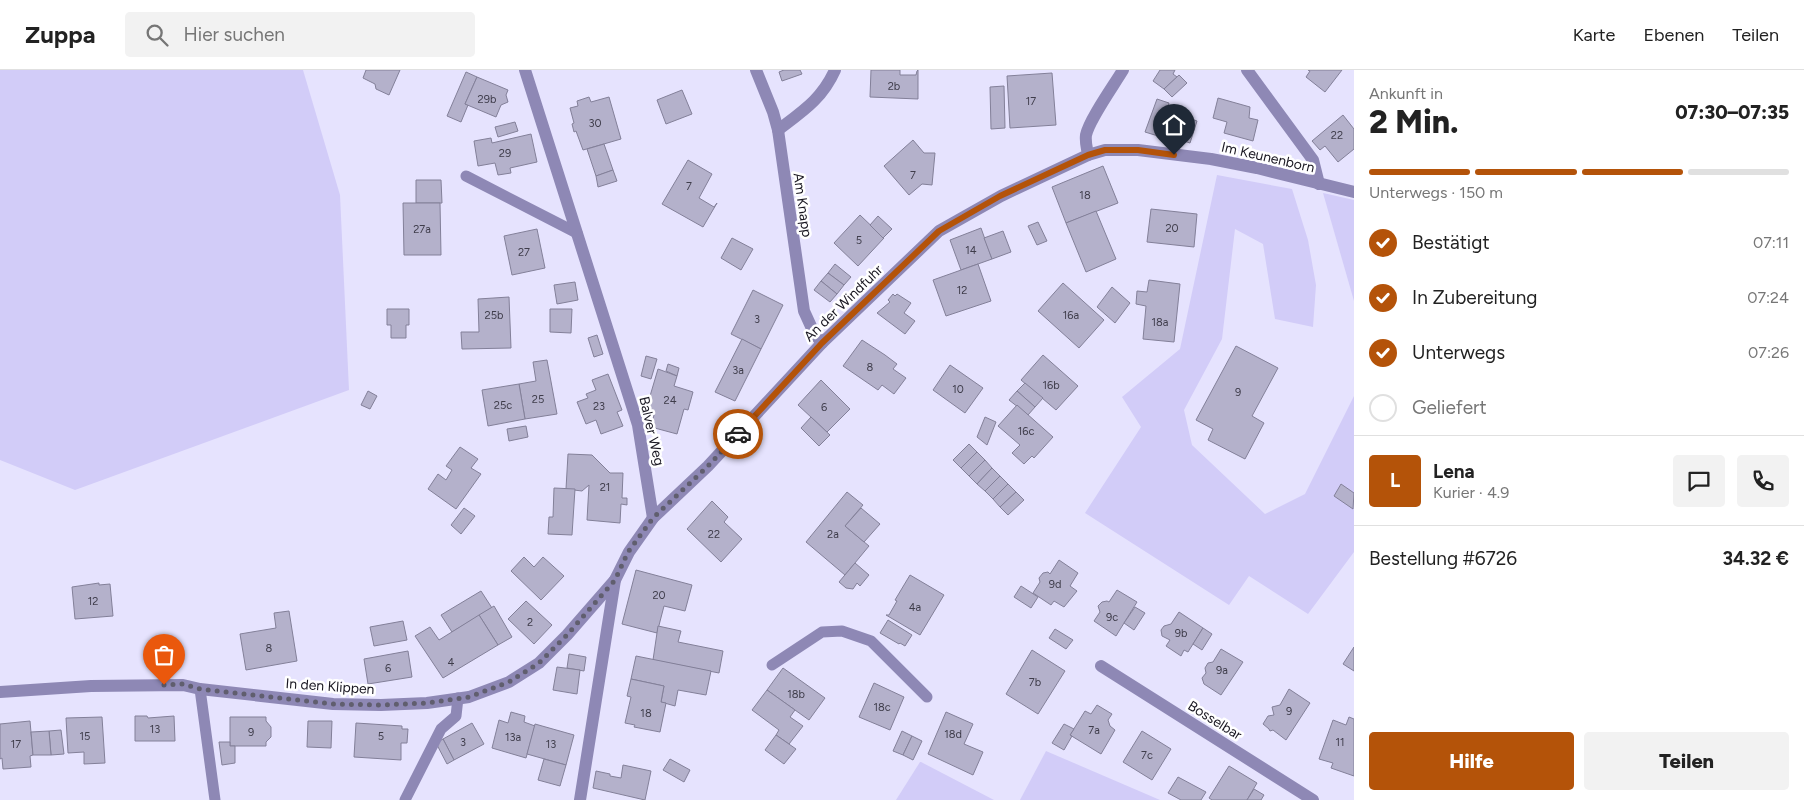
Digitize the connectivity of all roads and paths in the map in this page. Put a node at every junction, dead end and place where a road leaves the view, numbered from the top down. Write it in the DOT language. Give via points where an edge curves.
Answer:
graph roads {
  1 [pos="525,70"];
  2 [pos="756,70"];
  3 [pos="834,70"];
  4 [pos="1123,70"];
  5 [pos="1246,70"];
  6 [pos="778,130"];
  7 [pos="1088,155"];
  8 [pos="1211,160"];
  9 [pos="466,176"];
  10 [pos="1319,184"];
  11 [pos="1354,192"];
  12 [pos="577,233"];
  13 [pos="822,343"];
  14 [pos="653,518"];
  15 [pos="615,580"];
  16 [pos="772,665"];
  17 [pos="1101,666"];
  18 [pos="200,689"];
  19 [pos="0,692"];
  20 [pos="927,697"];
  21 [pos="458,698"];
  22 [pos="215,800"];
  23 [pos="405,800"];
  24 [pos="580,800"];
  25 [pos="1313,800"];
  1 -- 12 [label="street, Balver Weg"];
  2 -- 6 [label="street, Am Knapp"];
  3 -- 6 [label="street" via="818,98"];
  4 -- 7 [label="street" via="1086,134"];
  5 -- 10 [label="street, Im Keunenborn" via="1313,160"];
  6 -- 13 [label="street, Am Knapp" via="804,311"];
  7 -- 8 [label="street, An der Windfuhr" via="1105,150 1138,150"];
  7 -- 13 [label="street, An der Windfuhr" via="1000,196 939,231"];
  8 -- 10 [label="street, Im Keunenborn"];
  9 -- 12 [label="lane"];
  10 -- 11 [label="street, Im Keunenborn"];
  12 -- 14 [label="street, Balver Weg" via="638,425"];
  13 -- 14 [label="street, An der Windfuhr" via="708,466"];
  14 -- 15 [label="street" via="628,552"];
  15 -- 21 [label="street, In den Klippen" via="539,663 509,682"];
  15 -- 24 [label="street"];
  16 -- 20 [label="lane" via="822,632 842,631 871,642"];
  17 -- 25 [label="street, Bosselbar"];
  18 -- 19 [label="street, In den Klippen" via="183,684"];
  18 -- 21 [label="street, In den Klippen" via="333,704 427,703"];
  18 -- 22 [label="lane"];
  21 -- 23 [label="lane" via="456,716 441,728"];
}
